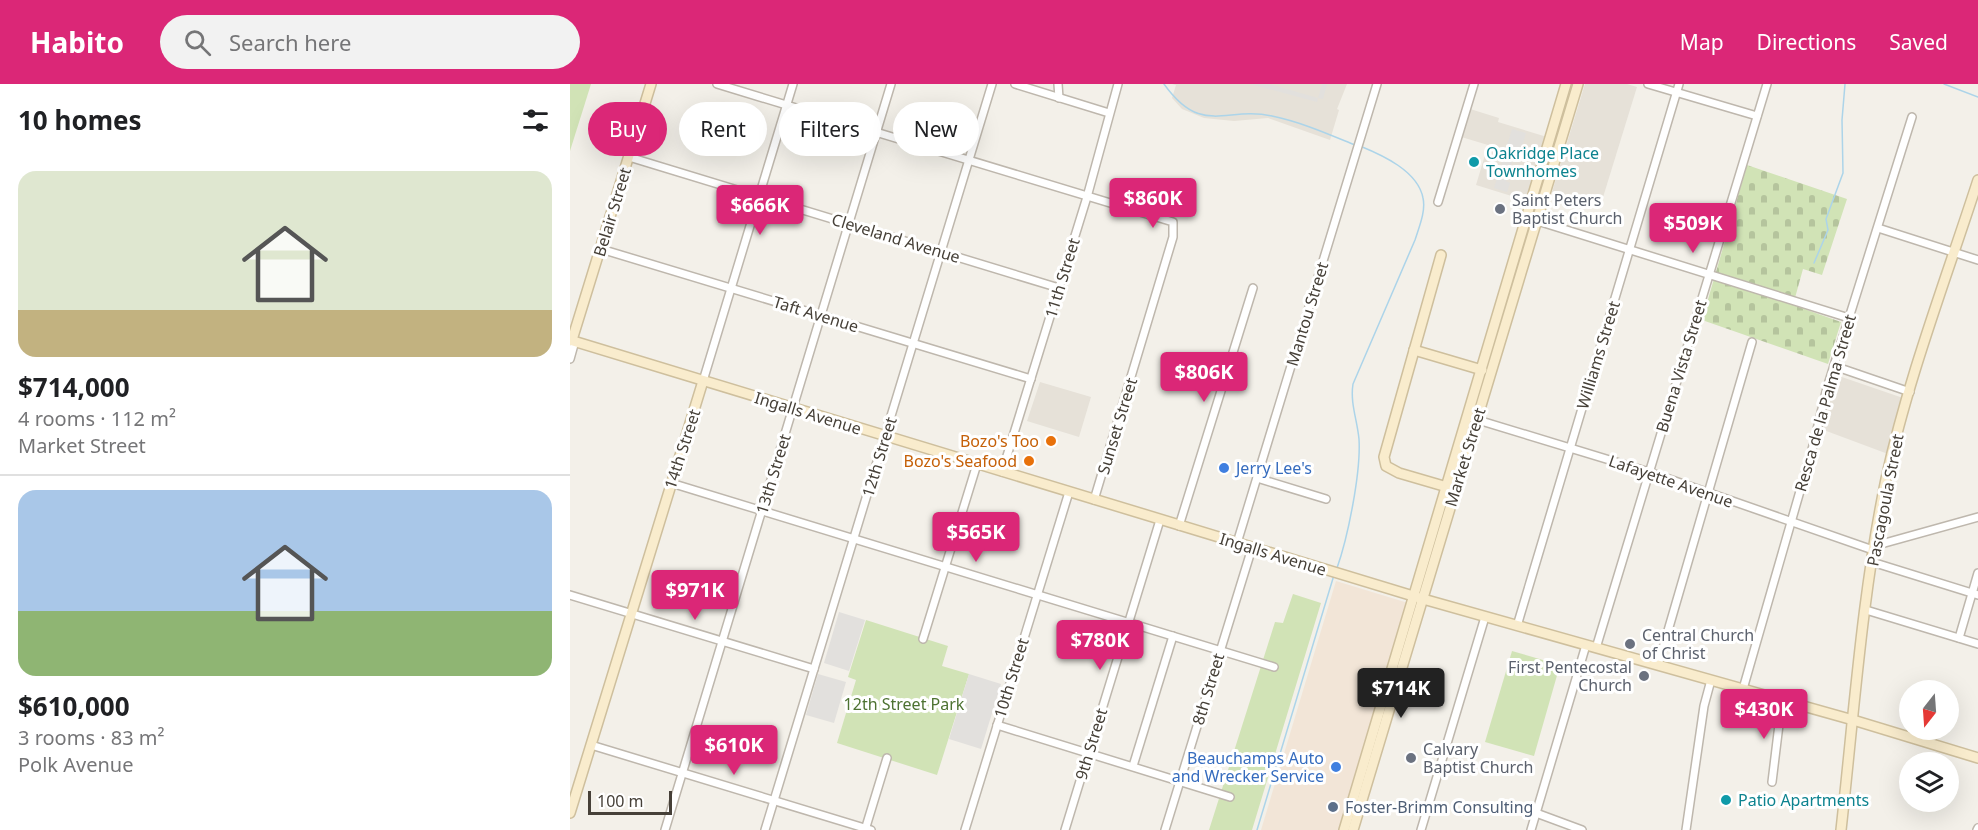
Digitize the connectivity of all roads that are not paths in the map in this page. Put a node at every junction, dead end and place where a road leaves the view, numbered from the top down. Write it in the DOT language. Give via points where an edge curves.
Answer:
graph roads {
  1 [pos="651,84"];
  2 [pos="717,84"];
  3 [pos="793,84"];
  4 [pos="891,84"];
  5 [pos="992,84"];
  6 [pos="1015,84"];
  7 [pos="1058,84"];
  8 [pos="1118,84"];
  9 [pos="1377,84"];
  10 [pos="1474,84"];
  11 [pos="1566,84"];
  12 [pos="1578,84"];
  13 [pos="1648,84"];
  14 [pos="1679,84"];
  15 [pos="1767,84"];
  16 [pos="1676,92"];
  17 [pos="1059,98"];
  18 [pos="788,102"];
  19 [pos="779,103"];
  20 [pos="1109,113"];
  21 [pos="1757,116"];
  22 [pos="1912,117"];
  23 [pos="881,122"];
  24 [pos="779,130"];
  25 [pos="881,134"];
  26 [pos="871,156"];
  27 [pos="629,157"];
  28 [pos="969,161"];
  29 [pos="1978,180"];
  30 [pos="758,196"];
  31 [pos="1087,197"];
  32 [pos="1438,202"];
  33 [pos="1532,219"];
  34 [pos="850,224"];
  35 [pos="1878,228"];
  36 [pos="1630,248"];
  37 [pos="601,249"];
  38 [pos="941,252"];
  39 [pos="1954,253"];
  40 [pos="1441,255"];
  41 [pos="1978,260"];
  42 [pos="1710,273"];
  43 [pos="730,288"];
  44 [pos="1059,288"];
  45 [pos="1253,288"];
  46 [pos="822,316"];
  47 [pos="1849,318"];
  48 [pos="572,340"];
  49 [pos="1752,342"];
  50 [pos="913,344"];
  51 [pos="1414,350"];
  52 [pos="570,359"];
  53 [pos="1834,366"];
  54 [pos="1482,370"];
  55 [pos="1031,379"];
  56 [pos="703,381"];
  57 [pos="1910,392"];
  58 [pos="794,408"];
  59 [pos="1472,418"];
  60 [pos="885,436"];
  61 [pos="1570,448"];
  62 [pos="977,464"];
  63 [pos="1002,472"];
  64 [pos="1649,472"];
  65 [pos="1257,478"];
  66 [pos="671,483"];
  67 [pos="1447,487"];
  68 [pos="1069,492"];
  69 [pos="1708,493"];
  70 [pos="1326,499"];
  71 [pos="1094,500"];
  72 [pos="762,511"];
  73 [pos="1978,517"];
  74 [pos="1160,520"];
  75 [pos="1791,523"];
  76 [pos="1179,526"];
  77 [pos="854,538"];
  78 [pos="1237,543"];
  79 [pos="1252,548"];
  80 [pos="1874,548"];
  81 [pos="1872,562"];
  82 [pos="945,566"];
  83 [pos="1978,573"];
  84 [pos="1037,594"];
  85 [pos="1975,594"];
  86 [pos="570,595"];
  87 [pos="1418,598"];
  88 [pos="1866,610"];
  89 [pos="631,614"];
  90 [pos="1485,617"];
  91 [pos="1128,622"];
  92 [pos="1517,626"];
  93 [pos="1173,636"];
  94 [pos="1959,638"];
  95 [pos="923,639"];
  96 [pos="723,642"];
  97 [pos="1978,644"];
  98 [pos="1591,647"];
  99 [pos="1220,650"];
  100 [pos="1659,665"];
  101 [pos="1274,667"];
  102 [pos="814,669"];
  103 [pos="1711,680"];
  104 [pos="1743,689"];
  105 [pos="1782,700"];
  106 [pos="1853,720"];
  107 [pos="997,725"];
  108 [pos="591,744"];
  109 [pos="1088,753"];
  110 [pos="887,758"];
  111 [pos="1978,758"];
  112 [pos="1133,766"];
  113 [pos="683,773"];
  114 [pos="1180,781"];
  115 [pos="1772,782"];
  116 [pos="1230,797"];
  117 [pos="774,801"];
  118 [pos="570,813"];
  119 [pos="1536,813"];
  120 [pos="867,829"];
  121 [pos="666,830"];
  122 [pos="765,830"];
  123 [pos="965,830"];
  124 [pos="1065,830"];
  125 [pos="1165,830"];
  126 [pos="1344,830"];
  127 [pos="1353,830"];
  128 [pos="1421,830"];
  129 [pos="1531,830"];
  130 [pos="1582,830"];
  131 [pos="1686,830"];
  132 [pos="1841,830"];
  1 -- 27 [label="street, Belair Street"];
  2 -- 19 [label="street"];
  3 -- 18 [label="street, 14th Street"];
  4 -- 23 [label="street, 13th Street"];
  5 -- 28 [label="street, 12th Street"];
  6 -- 17 [label="street"];
  7 -- 17 [label="street"];
  8 -- 20 [label="street, 11th Street"];
  9 -- 65 [label="street, Mantou Street"];
  10 -- 32 [label="street"];
  11 -- 33 [label="street, Market Street"];
  12 -- 33 [label="street, Market Street"];
  13 -- 16 [label="street"];
  14 -- 16 [label="street, Williams Street"];
  15 -- 21 [label="street, Buena Vista Street"];
  16 -- 21 [label="street"];
  16 -- 36 [label="street, Williams Street"];
  17 -- 20 [label="street"];
  20 -- 31 [label="street, 11th Street"];
  21 -- 42 [label="street, Buena Vista Street"];
  22 -- 35 [label="street, Resca de la Palma Street"];
  24 -- 30 [label="street, 14th Street"];
  25 -- 28 [label="street"];
  26 -- 34 [label="street, 13th Street"];
  27 -- 30 [label="street, Cleveland Avenue"];
  27 -- 37 [label="street, Belair Street"];
  28 -- 31 [label="street"];
  28 -- 38 [label="street, 12th Street"];
  29 -- 39 [label="street, Pascagoula Street"];
  30 -- 34 [label="street, Cleveland Avenue"];
  30 -- 43 [label="street, 14th Street"];
  31 -- 44 [label="street, 11th Street"];
  31 -- 71 [label="street, Sunset Street" via="1173,222 1175,228"];
  33 -- 36 [label="street"];
  33 -- 54 [label="street, Market Street"];
  33 -- 59 [label="street, Market Street"];
  34 -- 38 [label="street, Cleveland Avenue"];
  34 -- 46 [label="street, 13th Street"];
  35 -- 39 [label="street"];
  35 -- 47 [label="street, Resca de la Palma Street"];
  36 -- 42 [label="street"];
  36 -- 61 [label="street, Williams Street"];
  37 -- 43 [label="street, Taft Avenue"];
  37 -- 48 [label="street, Belair Street"];
  38 -- 44 [label="street, Cleveland Avenue"];
  38 -- 50 [label="street, 12th Street"];
  39 -- 41 [label="street"];
  39 -- 57 [label="street, Pascagoula Street"];
  40 -- 51 [label="street"];
  42 -- 47 [label="street"];
  42 -- 64 [label="street, Buena Vista Street"];
  43 -- 46 [label="street, Taft Avenue"];
  43 -- 56 [label="street, 14th Street"];
  44 -- 55 [label="street, 11th Street"];
  45 -- 76 [label="street"];
  46 -- 50 [label="street, Taft Avenue"];
  46 -- 58 [label="street, 13th Street"];
  47 -- 53 [label="street, Resca de la Palma Street"];
  48 -- 52 [label="street, Belair Street"];
  48 -- 56 [label="street, Ingalls Avenue"];
  49 -- 69 [label="street"];
  50 -- 55 [label="street, Taft Avenue"];
  50 -- 60 [label="street, 12th Street"];
  51 -- 54 [label="street"];
  51 -- 67 [label="street" via="1384,458 1386,466 1399,473"];
  53 -- 57 [label="street"];
  53 -- 75 [label="street, Resca de la Palma Street"];
  54 -- 59 [label="street, Market Street"];
  55 -- 63 [label="street, 11th Street"];
  56 -- 58 [label="street, Ingalls Avenue"];
  56 -- 66 [label="street, 14th Street"];
  57 -- 80 [label="street, Pascagoula Street"];
  58 -- 60 [label="street, Ingalls Avenue"];
  58 -- 72 [label="street, 13th Street"];
  59 -- 61 [label="street, Lafayette Avenue"];
  59 -- 67 [label="street, Market Street"];
  59 -- 87 [label="street, Market Street"];
  60 -- 62 [label="street, Ingalls Avenue"];
  60 -- 77 [label="street, 12th Street"];
  61 -- 64 [label="street, Lafayette Avenue"];
  61 -- 92 [label="street, Williams Street"];
  62 -- 63 [label="street, Ingalls Avenue"];
  62 -- 82 [label="street"];
  63 -- 68 [label="street, Ingalls Avenue"];
  64 -- 69 [label="street, Lafayette Avenue"];
  64 -- 98 [label="street, Buena Vista Street"];
  65 -- 70 [label="street"];
  65 -- 78 [label="street, Mantou Street"];
  66 -- 72 [label="street"];
  66 -- 89 [label="street, 14th Street"];
  67 -- 87 [label="street, Market Street"];
  68 -- 71 [label="street, Ingalls Avenue"];
  68 -- 84 [label="street, 10th Street"];
  69 -- 75 [label="street, Lafayette Avenue"];
  69 -- 100 [label="street"];
  71 -- 74 [label="street, Ingalls Avenue"];
  72 -- 77 [label="street"];
  72 -- 96 [label="street, 13th Street"];
  73 -- 80 [label="street"];
  74 -- 76 [label="street, Ingalls Avenue"];
  74 -- 91 [label="street, 9th Street"];
  75 -- 80 [label="street, Lafayette Avenue"];
  75 -- 104 [label="street, Resca de la Palma Street"];
  76 -- 78 [label="street, Ingalls Avenue"];
  77 -- 82 [label="street"];
  77 -- 102 [label="street, 12th Street"];
  78 -- 79 [label="street, Ingalls Avenue"];
  79 -- 87 [label="street, Ingalls Avenue"];
  79 -- 99 [label="street, 8th Street"];
  80 -- 81 [label="street, Pascagoula Street"];
  81 -- 85 [label="street"];
  81 -- 88 [label="street, Pascagoula Street"];
  82 -- 84 [label="street"];
  82 -- 95 [label="street"];
  83 -- 85 [label="street"];
  84 -- 91 [label="street"];
  84 -- 107 [label="street, 10th Street"];
  85 -- 94 [label="street"];
  86 -- 89 [label="street"];
  87 -- 90 [label="street, Ingalls Avenue"];
  87 -- 126 [label="street, Market Street"];
  87 -- 127 [label="street, Market Street"];
  88 -- 94 [label="street"];
  88 -- 106 [label="street, Pascagoula Street"];
  89 -- 96 [label="street"];
  89 -- 108 [label="street, 14th Street"];
  90 -- 92 [label="street, Ingalls Avenue"];
  90 -- 128 [label="street"];
  91 -- 93 [label="street"];
  91 -- 109 [label="street, 9th Street"];
  92 -- 98 [label="street, Ingalls Avenue"];
  93 -- 99 [label="street"];
  93 -- 112 [label="street"];
  94 -- 97 [label="street"];
  96 -- 102 [label="street"];
  96 -- 113 [label="street, 13th Street"];
  98 -- 100 [label="street, Ingalls Avenue"];
  98 -- 119 [label="street, Buena Vista Street"];
  99 -- 101 [label="street"];
  99 -- 114 [label="street, 8th Street"];
  100 -- 103 [label="street, Ingalls Avenue"];
  102 -- 117 [label="street, 12th Street"];
  103 -- 104 [label="street, Ingalls Avenue"];
  103 -- 131 [label="street"];
  104 -- 105 [label="street, Ingalls Avenue"];
  105 -- 106 [label="street, Ingalls Avenue"];
  105 -- 115 [label="street"];
  106 -- 111 [label="street, Ingalls Avenue"];
  106 -- 132 [label="street, Pascagoula Street"];
  107 -- 109 [label="street"];
  107 -- 123 [label="street, 10th Street"];
  108 -- 113 [label="street"];
  108 -- 118 [label="street, 14th Street"];
  109 -- 112 [label="street"];
  109 -- 124 [label="street, 9th Street"];
  110 -- 120 [label="street"];
  112 -- 114 [label="street"];
  113 -- 117 [label="street"];
  113 -- 121 [label="street, 13th Street"];
  114 -- 116 [label="street"];
  114 -- 125 [label="street, 8th Street"];
  117 -- 120 [label="street"];
  117 -- 122 [label="street, 12th Street"];
  119 -- 129 [label="street, Buena Vista Street"];
  119 -- 130 [label="street"];
}
